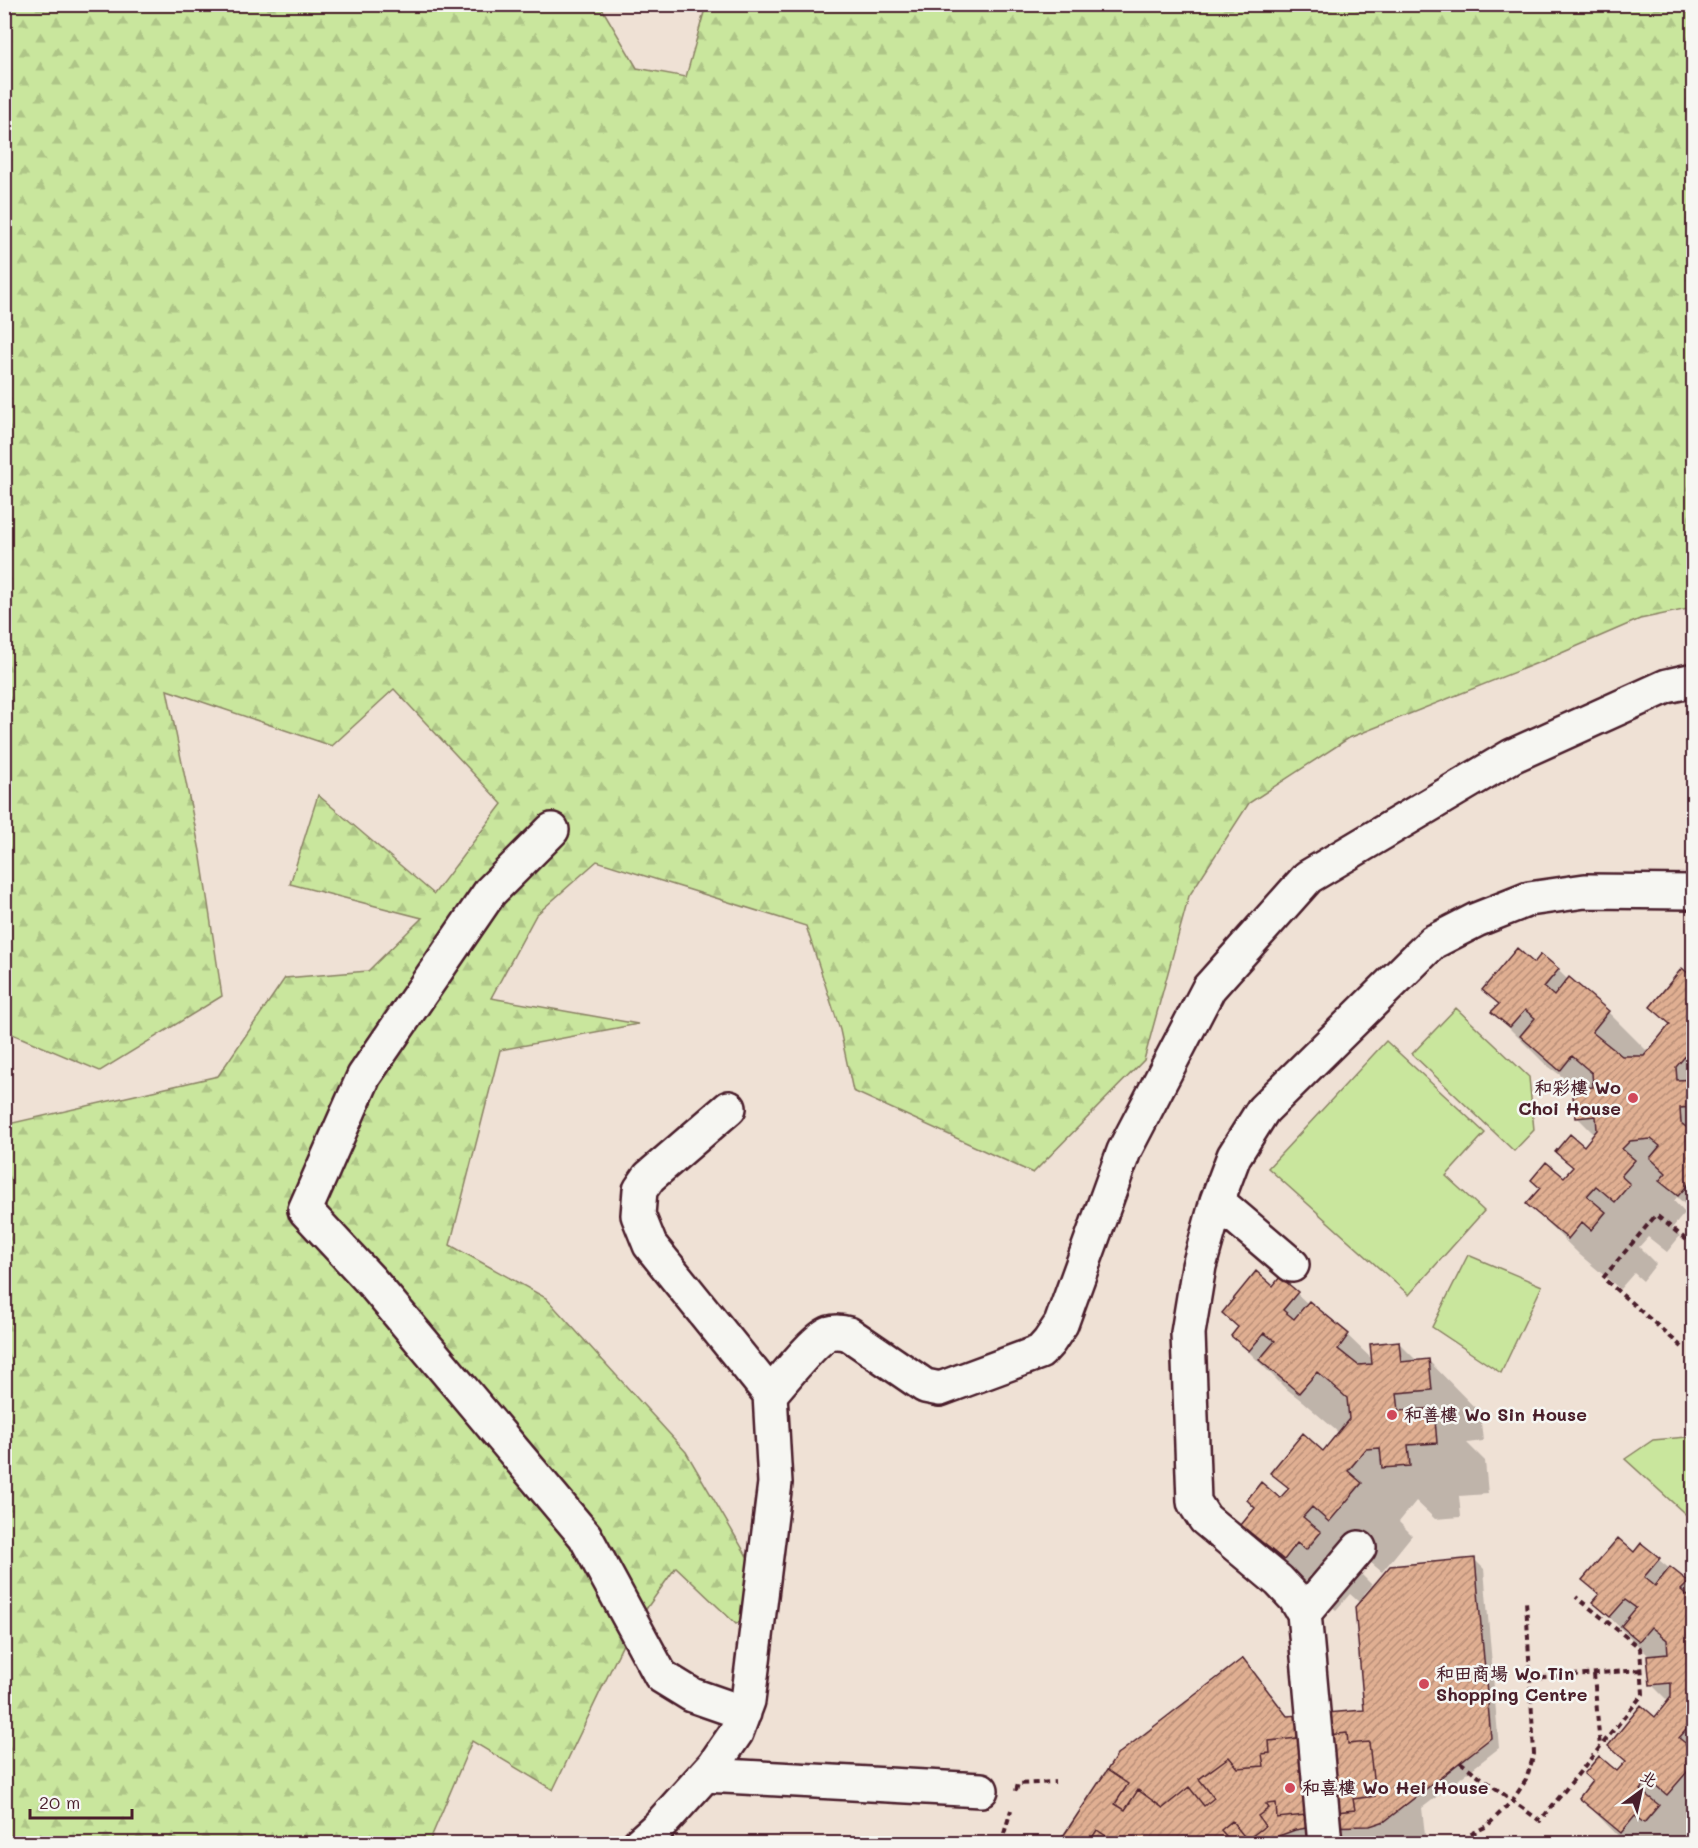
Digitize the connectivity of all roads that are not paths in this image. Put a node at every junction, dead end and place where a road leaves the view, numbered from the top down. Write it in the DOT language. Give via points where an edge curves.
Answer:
graph roads {
  1 [pos="1694,680"];
  2 [pos="552,830"];
  3 [pos="1694,892"];
  4 [pos="729,1108"];
  5 [pos="1216,1201"];
  6 [pos="1292,1265"];
  7 [pos="770,1394"];
  8 [pos="1359,1548"];
  9 [pos="1304,1613"];
  10 [pos="744,1713"];
  11 [pos="705,1775"];
  12 [pos="981,1790"];
  13 [pos="639,1844"];
  14 [pos="1325,1844"];
  1 -- 7 [label="street" via="1668,686 1512,756 1308,878 1209,988 1124,1151 1061,1324 1040,1352 933,1389 849,1334 838,1331 816,1343"];
  2 -- 10 [label="street" via="490,892 363,1076 305,1210 371,1281 585,1536 661,1677 692,1695"];
  3 -- 5 [label="street" via="1585,891 1529,899 1433,942 1263,1110 1234,1156"];
  4 -- 7 [label="street" via="649,1177 640,1190 638,1215 650,1245"];
  5 -- 6 [label="street"];
  5 -- 9 [label="street" via="1199,1266 1188,1333 1194,1502 1205,1519 1279,1581"];
  7 -- 10 [label="street" via="775,1484"];
  8 -- 9 [label="street"];
  9 -- 14 [label="street"];
  10 -- 11 [label="street" via="736,1733"];
  11 -- 12 [label="street"];
  11 -- 13 [label="street"];
}
